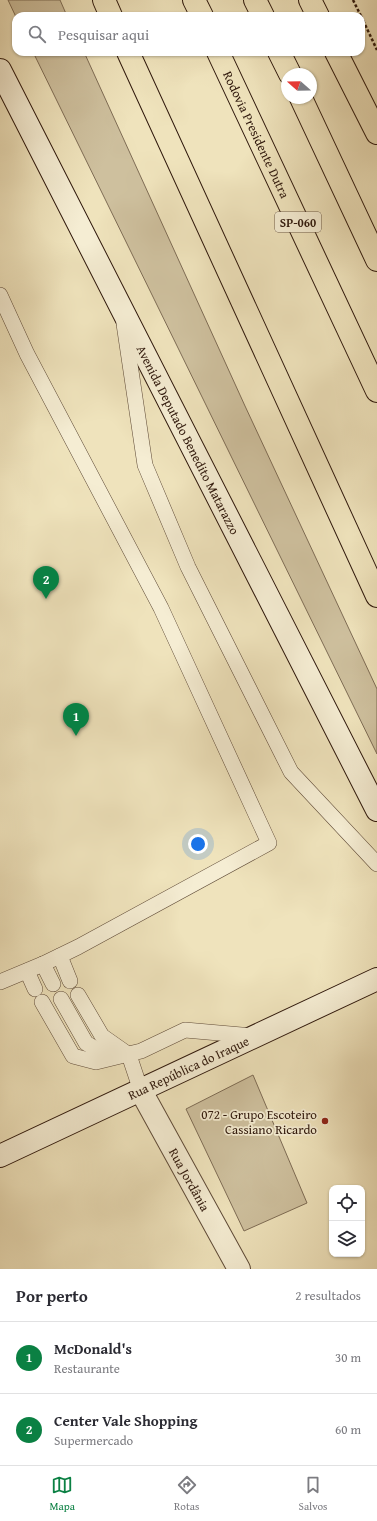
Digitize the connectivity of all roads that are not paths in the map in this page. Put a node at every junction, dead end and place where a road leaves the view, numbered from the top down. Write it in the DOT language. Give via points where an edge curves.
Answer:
graph roads {
  1 [pos="104,0"];
  2 [pos="194,0"];
  3 [pos="255,0"];
  4 [pos="310,0"];
  5 [pos="110,12"];
  6 [pos="200,12"];
  7 [pos="260,12"];
  8 [pos="316,12"];
  9 [pos="130,56"];
  10 [pos="220,56"];
  11 [pos="281,56"];
  12 [pos="338,56"];
  13 [pos="287,68"];
  14 [pos="0,70"];
  15 [pos="304,104"];
  16 [pos="377,133"];
  17 [pos="377,260"];
  18 [pos="0,295"];
  19 [pos="122,309"];
  20 [pos="377,391"];
  21 [pos="377,596"];
  22 [pos="377,810"];
  23 [pos="377,864"];
  24 [pos="60,956"];
  25 [pos="44,964"];
  26 [pos="27,971"];
  27 [pos="377,979"];
  28 [pos="70,981"];
  29 [pos="0,982"];
  30 [pos="53,984"];
  31 [pos="78,995"];
  32 [pos="61,999"];
  33 [pos="256,1036"];
  34 [pos="129,1055"];
  35 [pos="141,1090"];
  36 [pos="0,1156"];
  37 [pos="239,1269"];
  1 -- 5 [label="main road"];
  2 -- 6 [label="main road"];
  3 -- 7 [label="main road"];
  4 -- 8 [label="main road"];
  9 -- 21 [label="main road"];
  10 -- 20 [label="main road, Rodovia Presidente Dutra / SP-060"];
  11 -- 13 [label="main road"];
  12 -- 16 [label="main road"];
  14 -- 19 [label="main road, Avenida Deputado Benedito Matarazzo"];
  15 -- 17 [label="main road"];
  18 -- 24 [label="lane" via="27,354 161,608 269,843"];
  19 -- 22 [label="main road, Avenida Deputado Benedito Matarazzo"];
  19 -- 23 [label="lane" via="145,465 188,567 291,772"];
  24 -- 25 [label="lane"];
  24 -- 28 [label="lane"];
  25 -- 26 [label="lane"];
  25 -- 30 [label="lane"];
  26 -- 29 [label="lane"];
  26 -- 34 [label="lane" via="38,996 73,1056 96,1062"];
  27 -- 33 [label="main road, Rua República do Iraque"];
  31 -- 34 [label="lane" via="102,1036"];
  32 -- 34 [label="lane" via="86,1043 99,1051"];
  33 -- 34 [label="lane" via="185,1030 141,1052"];
  33 -- 35 [label="main road, Rua República do Iraque"];
  34 -- 35 [label="lane"];
  35 -- 36 [label="main road, Rua República do Iraque"];
  35 -- 37 [label="main road, Rua Jordânia"];
}
